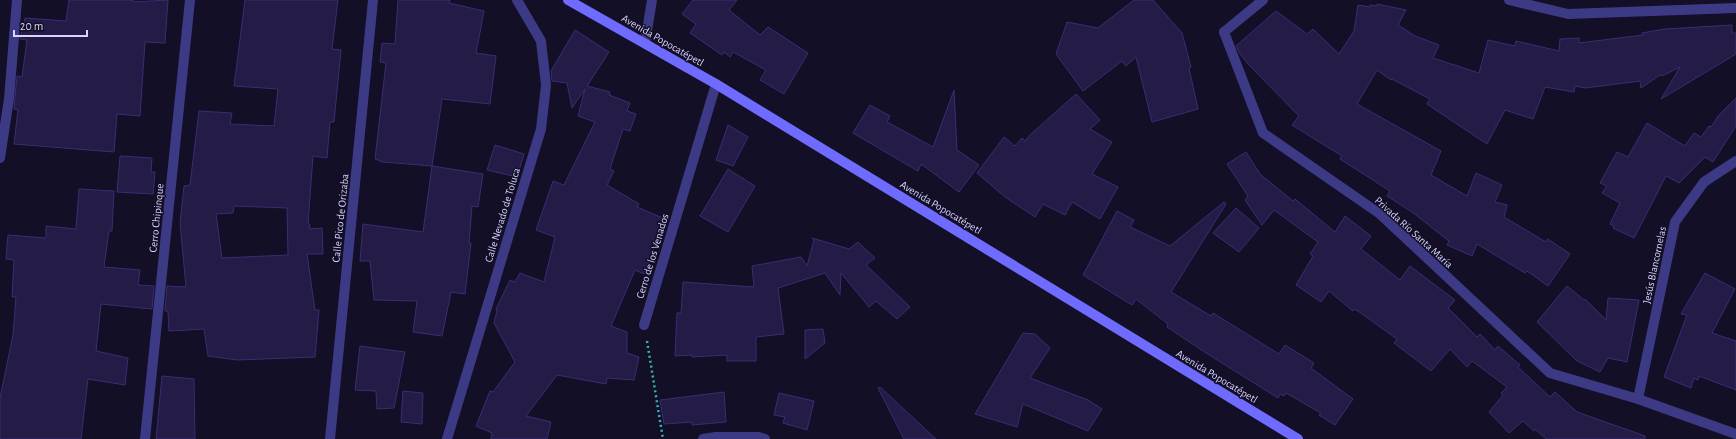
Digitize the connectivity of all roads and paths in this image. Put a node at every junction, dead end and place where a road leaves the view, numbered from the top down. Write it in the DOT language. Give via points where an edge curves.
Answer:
graph roads {
  1 [pos="18,0"];
  2 [pos="190,0"];
  3 [pos="373,0"];
  4 [pos="517,0"];
  5 [pos="568,0"];
  6 [pos="652,0"];
  7 [pos="1263,0"];
  8 [pos="1509,0"];
  9 [pos="1736,8"];
  10 [pos="645,43"];
  11 [pos="716,84"];
  12 [pos="4,102"];
  13 [pos="0,158"];
  14 [pos="1736,161"];
  15 [pos="644,325"];
  16 [pos="1638,399"];
  17 [pos="1736,434"];
  18 [pos="145,439"];
  19 [pos="330,439"];
  20 [pos="447,439"];
  21 [pos="663,439"];
  22 [pos="703,439"];
  23 [pos="765,439"];
  24 [pos="1298,439"];
  1 -- 12 [label="street"];
  2 -- 18 [label="street, Cerro Chipinque"];
  3 -- 19 [label="street, Calle Pico de Orizaba"];
  4 -- 20 [label="street, Calle Nevado de Toluca" via="541,41 546,85 541,129"];
  5 -- 10 [label="main road, Avenida Popocatépetl"];
  6 -- 10 [label="street"];
  7 -- 16 [label="street, Privada Río Santa María" via="1224,32 1263,133 1380,214 1550,374"];
  8 -- 9 [label="street" via="1568,14"];
  10 -- 11 [label="main road, Avenida Popocatépetl"];
  11 -- 15 [label="street, Cerro de los Venados"];
  11 -- 24 [label="main road, Avenida Popocatépetl"];
  12 -- 13 [label="street"];
  14 -- 16 [label="street, Jesús Blancornelas" via="1704,182 1675,222"];
  15 -- 21 [label="path"];
  16 -- 17 [label="street, Privada Río Santa María"];
  22 -- 23 [label="street"];
}
